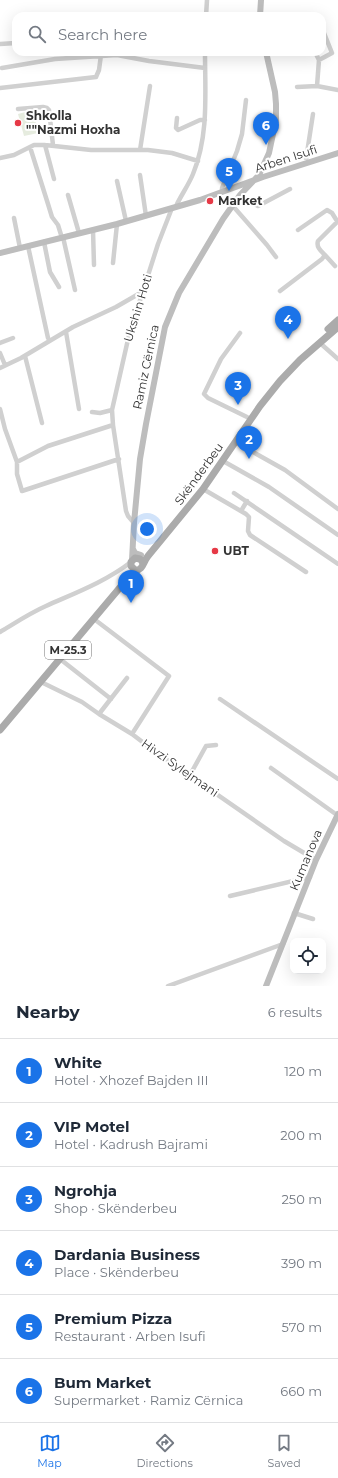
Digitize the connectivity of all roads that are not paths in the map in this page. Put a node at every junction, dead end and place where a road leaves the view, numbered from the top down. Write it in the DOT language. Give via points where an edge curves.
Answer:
graph roads {
  1 [pos="207,0"];
  2 [pos="261,0"];
  3 [pos="206,12"];
  4 [pos="260,12"];
  5 [pos="326,38"];
  6 [pos="12,43"];
  7 [pos="0,44"];
  8 [pos="92,56"];
  9 [pos="101,56"];
  10 [pos="122,56"];
  11 [pos="205,56"];
  12 [pos="267,56"];
  13 [pos="317,56"];
  14 [pos="319,60"];
  15 [pos="2,68"];
  16 [pos="205,68"];
  17 [pos="150,86"];
  18 [pos="317,86"];
  19 [pos="297,87"];
  20 [pos="0,88"];
  21 [pos="338,90"];
  22 [pos="246,100"];
  23 [pos="18,109"];
  24 [pos="313,114"];
  25 [pos="177,118"];
  26 [pos="205,120"];
  27 [pos="45,145"];
  28 [pos="53,145"];
  29 [pos="30,147"];
  30 [pos="140,150"];
  31 [pos="307,153"];
  32 [pos="338,153"];
  33 [pos="0,158"];
  34 [pos="198,160"];
  35 [pos="140,175"];
  36 [pos="54,179"];
  37 [pos="117,181"];
  38 [pos="252,181"];
  39 [pos="290,189"];
  40 [pos="222,192"];
  41 [pos="68,195"];
  42 [pos="240,195"];
  43 [pos="232,205"];
  44 [pos="174,207"];
  45 [pos="146,216"];
  46 [pos="14,218"];
  47 [pos="126,221"];
  48 [pos="338,221"];
  49 [pos="117,224"];
  50 [pos="92,230"];
  51 [pos="298,230"];
  52 [pos="79,233"];
  53 [pos="63,237"];
  54 [pos="44,242"];
  55 [pos="28,246"];
  56 [pos="20,248"];
  57 [pos="0,253"];
  58 [pos="325,255"];
  59 [pos="276,257"];
  60 [pos="113,263"];
  61 [pos="94,265"];
  62 [pos="336,266"];
  63 [pos="59,287"];
  64 [pos="75,290"];
  65 [pos="280,291"];
  66 [pos="142,292"];
  67 [pos="338,320"];
  68 [pos="338,327"];
  69 [pos="66,332"];
  70 [pos="240,333"];
  71 [pos="13,338"];
  72 [pos="48,338"];
  73 [pos="0,343"];
  74 [pos="320,343"];
  75 [pos="0,353"];
  76 [pos="25,356"];
  77 [pos="338,359"];
  78 [pos="5,365"];
  79 [pos="0,368"];
  80 [pos="0,409"];
  81 [pos="79,409"];
  82 [pos="112,410"];
  83 [pos="92,412"];
  84 [pos="247,416"];
  85 [pos="42,423"];
  86 [pos="113,425"];
  87 [pos="236,442"];
  88 [pos="119,459"];
  89 [pos="223,461"];
  90 [pos="17,462"];
  91 [pos="203,489"];
  92 [pos="234,493"];
  93 [pos="247,501"];
  94 [pos="338,509"];
  95 [pos="241,512"];
  96 [pos="134,523"];
  97 [pos="338,535"];
  98 [pos="137,558"];
  99 [pos="338,564"];
  100 [pos="306,572"];
  101 [pos="94,619"];
  102 [pos="0,632"];
  103 [pos="60,659"];
  104 [pos="128,678"];
  105 [pos="41,682"];
  106 [pos="111,699"];
  107 [pos="220,699"];
  108 [pos="99,714"];
  109 [pos="0,723"];
  110 [pos="0,730"];
  111 [pos="132,734"];
  112 [pos="216,745"];
  113 [pos="271,768"];
  114 [pos="190,775"];
  115 [pos="338,779"];
  116 [pos="338,815"];
  117 [pos="316,860"];
  118 [pos="310,877"];
  119 [pos="230,896"];
  120 [pos="294,913"];
  121 [pos="313,919"];
  122 [pos="283,944"];
  123 [pos="168,986"];
  124 [pos="266,986"];
  1 -- 3 [label="street"];
  2 -- 4 [label="street"];
  5 -- 14 [label="street" via="332,53"];
  6 -- 7 [label="street"];
  8 -- 15 [label="street"];
  9 -- 20 [label="street" via="96,77"];
  10 -- 16 [label="street"];
  11 -- 16 [label="street, Ukshin Hoti"];
  12 -- 38 [label="street, Ramiz Cërnica" via="276,92 276,120 269,153 259,175"];
  13 -- 14 [label="street"];
  14 -- 18 [label="street"];
  16 -- 26 [label="street, Ukshin Hoti"];
  17 -- 30 [label="street"];
  18 -- 19 [label="street"];
  18 -- 21 [label="street"];
  22 -- 40 [label="street" via="242,134"];
  23 -- 28 [label="street" via="43,106 49,110"];
  24 -- 31 [label="street"];
  25 -- 26 [label="street" via="178,130"];
  26 -- 34 [label="street, Ukshin Hoti"];
  27 -- 28 [label="street"];
  27 -- 29 [label="street"];
  27 -- 36 [label="street"];
  28 -- 30 [label="street" via="91,150"];
  29 -- 33 [label="street" via="14,155"];
  29 -- 53 [label="street" via="52,217"];
  30 -- 34 [label="street" via="172,153"];
  32 -- 38 [label="street, Arben Isufi"];
  34 -- 44 [label="street, Ukshin Hoti" via="193,175"];
  35 -- 45 [label="street"];
  37 -- 47 [label="street"];
  38 -- 40 [label="street, Arben Isufi"];
  38 -- 42 [label="street, Ramiz Cërnica"];
  39 -- 42 [label="street" via="258,206"];
  40 -- 44 [label="street, Arben Isufi"];
  41 -- 52 [label="street"];
  42 -- 43 [label="street, Ramiz Cërnica"];
  43 -- 59 [label="street"];
  43 -- 96 [label="street, Ramiz Cërnica" via="179,293 165,327 146,424"];
  44 -- 45 [label="street, Arben Isufi"];
  44 -- 66 [label="street, Ukshin Hoti"];
  45 -- 47 [label="street, Arben Isufi"];
  46 -- 56 [label="street"];
  47 -- 49 [label="street, Arben Isufi"];
  48 -- 51 [label="street" via="327,210"];
  48 -- 58 [label="street" via="317,244"];
  49 -- 50 [label="street, Arben Isufi"];
  49 -- 60 [label="street"];
  50 -- 52 [label="street, Arben Isufi"];
  50 -- 61 [label="street"];
  52 -- 53 [label="street, Arben Isufi"];
  53 -- 54 [label="street, Arben Isufi"];
  53 -- 64 [label="street"];
  54 -- 55 [label="street, Arben Isufi"];
  54 -- 63 [label="street" via="50,272"];
  55 -- 56 [label="street, Arben Isufi"];
  55 -- 72 [label="street"];
  56 -- 57 [label="street, Arben Isufi"];
  58 -- 62 [label="street"];
  58 -- 65 [label="street" via="316,265"];
  66 -- 69 [label="street"];
  66 -- 82 [label="street, Ukshin Hoti" via="127,342"];
  67 -- 84 [label="main road, Skënderbeu / M-25.3" via="296,356"];
  68 -- 74 [label="main road, Skënderbeu / M-25.3"];
  69 -- 76 [label="street"];
  69 -- 81 [label="street"];
  70 -- 84 [label="street" via="221,359 204,394"];
  71 -- 73 [label="street"];
  74 -- 77 [label="street"];
  74 -- 87 [label="main road, Skënderbeu / M-25.3" via="280,381"];
  75 -- 78 [label="street"];
  76 -- 78 [label="street"];
  76 -- 85 [label="street"];
  78 -- 79 [label="street"];
  80 -- 90 [label="street"];
  82 -- 83 [label="street"];
  82 -- 86 [label="street, Ukshin Hoti"];
  84 -- 98 [label="main road, Skënderbeu / M-25.3" via="199,486"];
  86 -- 88 [label="street, Ukshin Hoti"];
  86 -- 90 [label="street" via="48,446"];
  87 -- 89 [label="main road, Skënderbeu / M-25.3"];
  87 -- 94 [label="street" via="285,470"];
  88 -- 90 [label="street" via="23,492 17,474"];
  88 -- 96 [label="street, Ukshin Hoti" via="126,511"];
  89 -- 91 [label="main road, Skënderbeu / M-25.3"];
  89 -- 97 [label="street" via="269,487"];
  91 -- 95 [label="street"];
  91 -- 98 [label="main road, Skënderbeu / M-25.3" via="148,556"];
  92 -- 93 [label="street"];
  93 -- 95 [label="street"];
  93 -- 99 [label="street"];
  95 -- 100 [label="street" via="249,517 250,535"];
  96 -- 98 [label="street, Ramiz Cërnica"];
  98 -- 101 [label="main road, M-25.3" via="142,568 128,578"];
  98 -- 102 [label="street" via="101,581 35,611"];
  98 -- 109 [label="main road, M-25.3"];
  101 -- 103 [label="main road, M-25.3"];
  101 -- 111 [label="street" via="169,676"];
  103 -- 105 [label="main road, M-25.3"];
  103 -- 106 [label="street"];
  104 -- 106 [label="street"];
  105 -- 108 [label="street, Hivzi Sylejmani" via="82,702"];
  105 -- 110 [label="main road, M-25.3"];
  106 -- 108 [label="street"];
  107 -- 115 [label="street"];
  108 -- 111 [label="street, Hivzi Sylejmani"];
  111 -- 114 [label="street, Hivzi Sylejmani"];
  112 -- 114 [label="street" via="206,746"];
  113 -- 116 [label="street, Kumanova"];
  114 -- 117 [label="street, Hivzi Sylejmani" via="284,841"];
  116 -- 117 [label="street, Kumanova"];
  117 -- 118 [label="street, Kumanova"];
  118 -- 119 [label="street"];
  118 -- 120 [label="street, Kumanova"];
  120 -- 121 [label="street"];
  120 -- 122 [label="street, Kumanova"];
  122 -- 123 [label="street"];
  122 -- 124 [label="street, Kumanova"];
}
